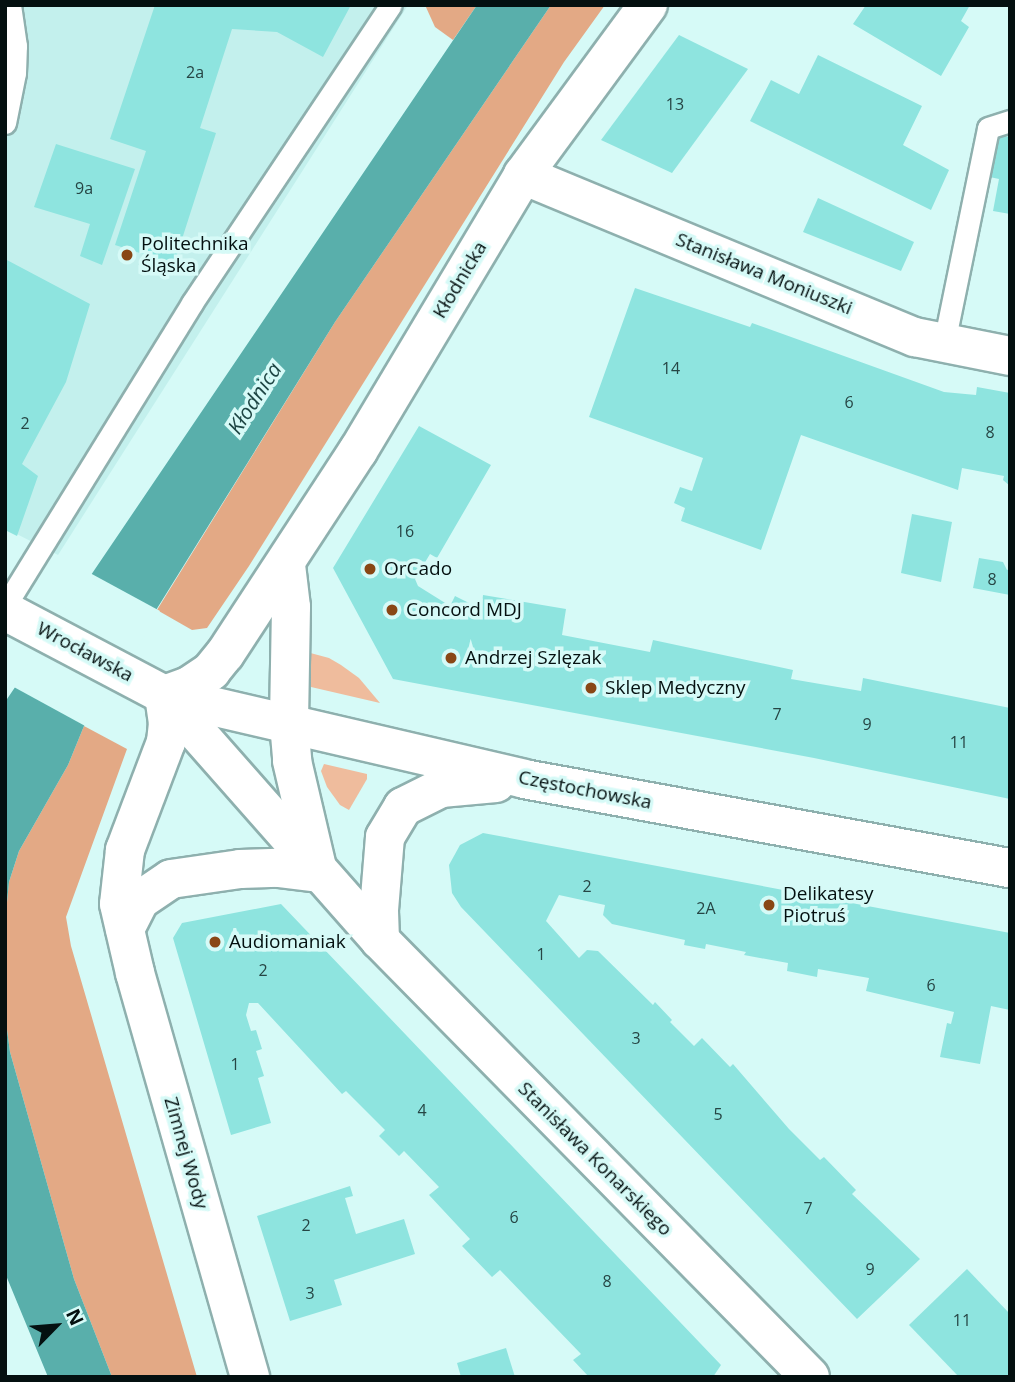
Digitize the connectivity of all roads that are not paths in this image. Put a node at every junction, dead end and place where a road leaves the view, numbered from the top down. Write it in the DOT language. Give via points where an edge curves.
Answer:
graph roads {
  1 [pos="10,5"];
  2 [pos="391,5"];
  3 [pos="648,5"];
  4 [pos="1010,121"];
  5 [pos="5,122"];
  6 [pos="523,175"];
  7 [pos="944,343"];
  8 [pos="1010,356"];
  9 [pos="286,565"];
  10 [pos="12,613"];
  11 [pos="164,695"];
  12 [pos="289,723"];
  13 [pos="524,779"];
  14 [pos="1010,868"];
  15 [pos="319,873"];
  16 [pos="125,929"];
  17 [pos="380,940"];
  18 [pos="250,1377"];
  19 [pos="810,1377"];
  1 -- 5 [label="lane" via="15,73"];
  2 -- 10 [label="lane" via="192,303"];
  3 -- 6 [label="street, Kłodnicka"];
  4 -- 7 [label="lane" via="988,128"];
  6 -- 7 [label="street, Stanisława Moniuszki" via="915,337"];
  6 -- 9 [label="street, Kłodnicka"];
  7 -- 8 [label="street, Stanisława Moniuszki"];
  9 -- 11 [label="street, Kłodnicka" via="211,671"];
  9 -- 12 [label="street" via="291,607"];
  10 -- 11 [label="street, Wrocławska"];
  11 -- 12 [label="street, Częstochowska"];
  11 -- 15 [label="street, Stanisława Konarskiego"];
  11 -- 16 [label="street, Zimnej Wody" via="166,742 125,850 119,884"];
  12 -- 13 [label="street, Częstochowska"];
  12 -- 15 [label="street, Stanisława Konarskiego" via="292,761"];
  13 -- 14 [label="street, Częstochowska"];
  13 -- 17 [label="street" via="441,788 403,807 386,837"];
  15 -- 16 [label="street" via="240,869 171,879 140,900"];
  15 -- 17 [label="street, Stanisława Konarskiego"];
  16 -- 18 [label="street, Zimnej Wody"];
  17 -- 19 [label="street, Stanisława Konarskiego"];
}
